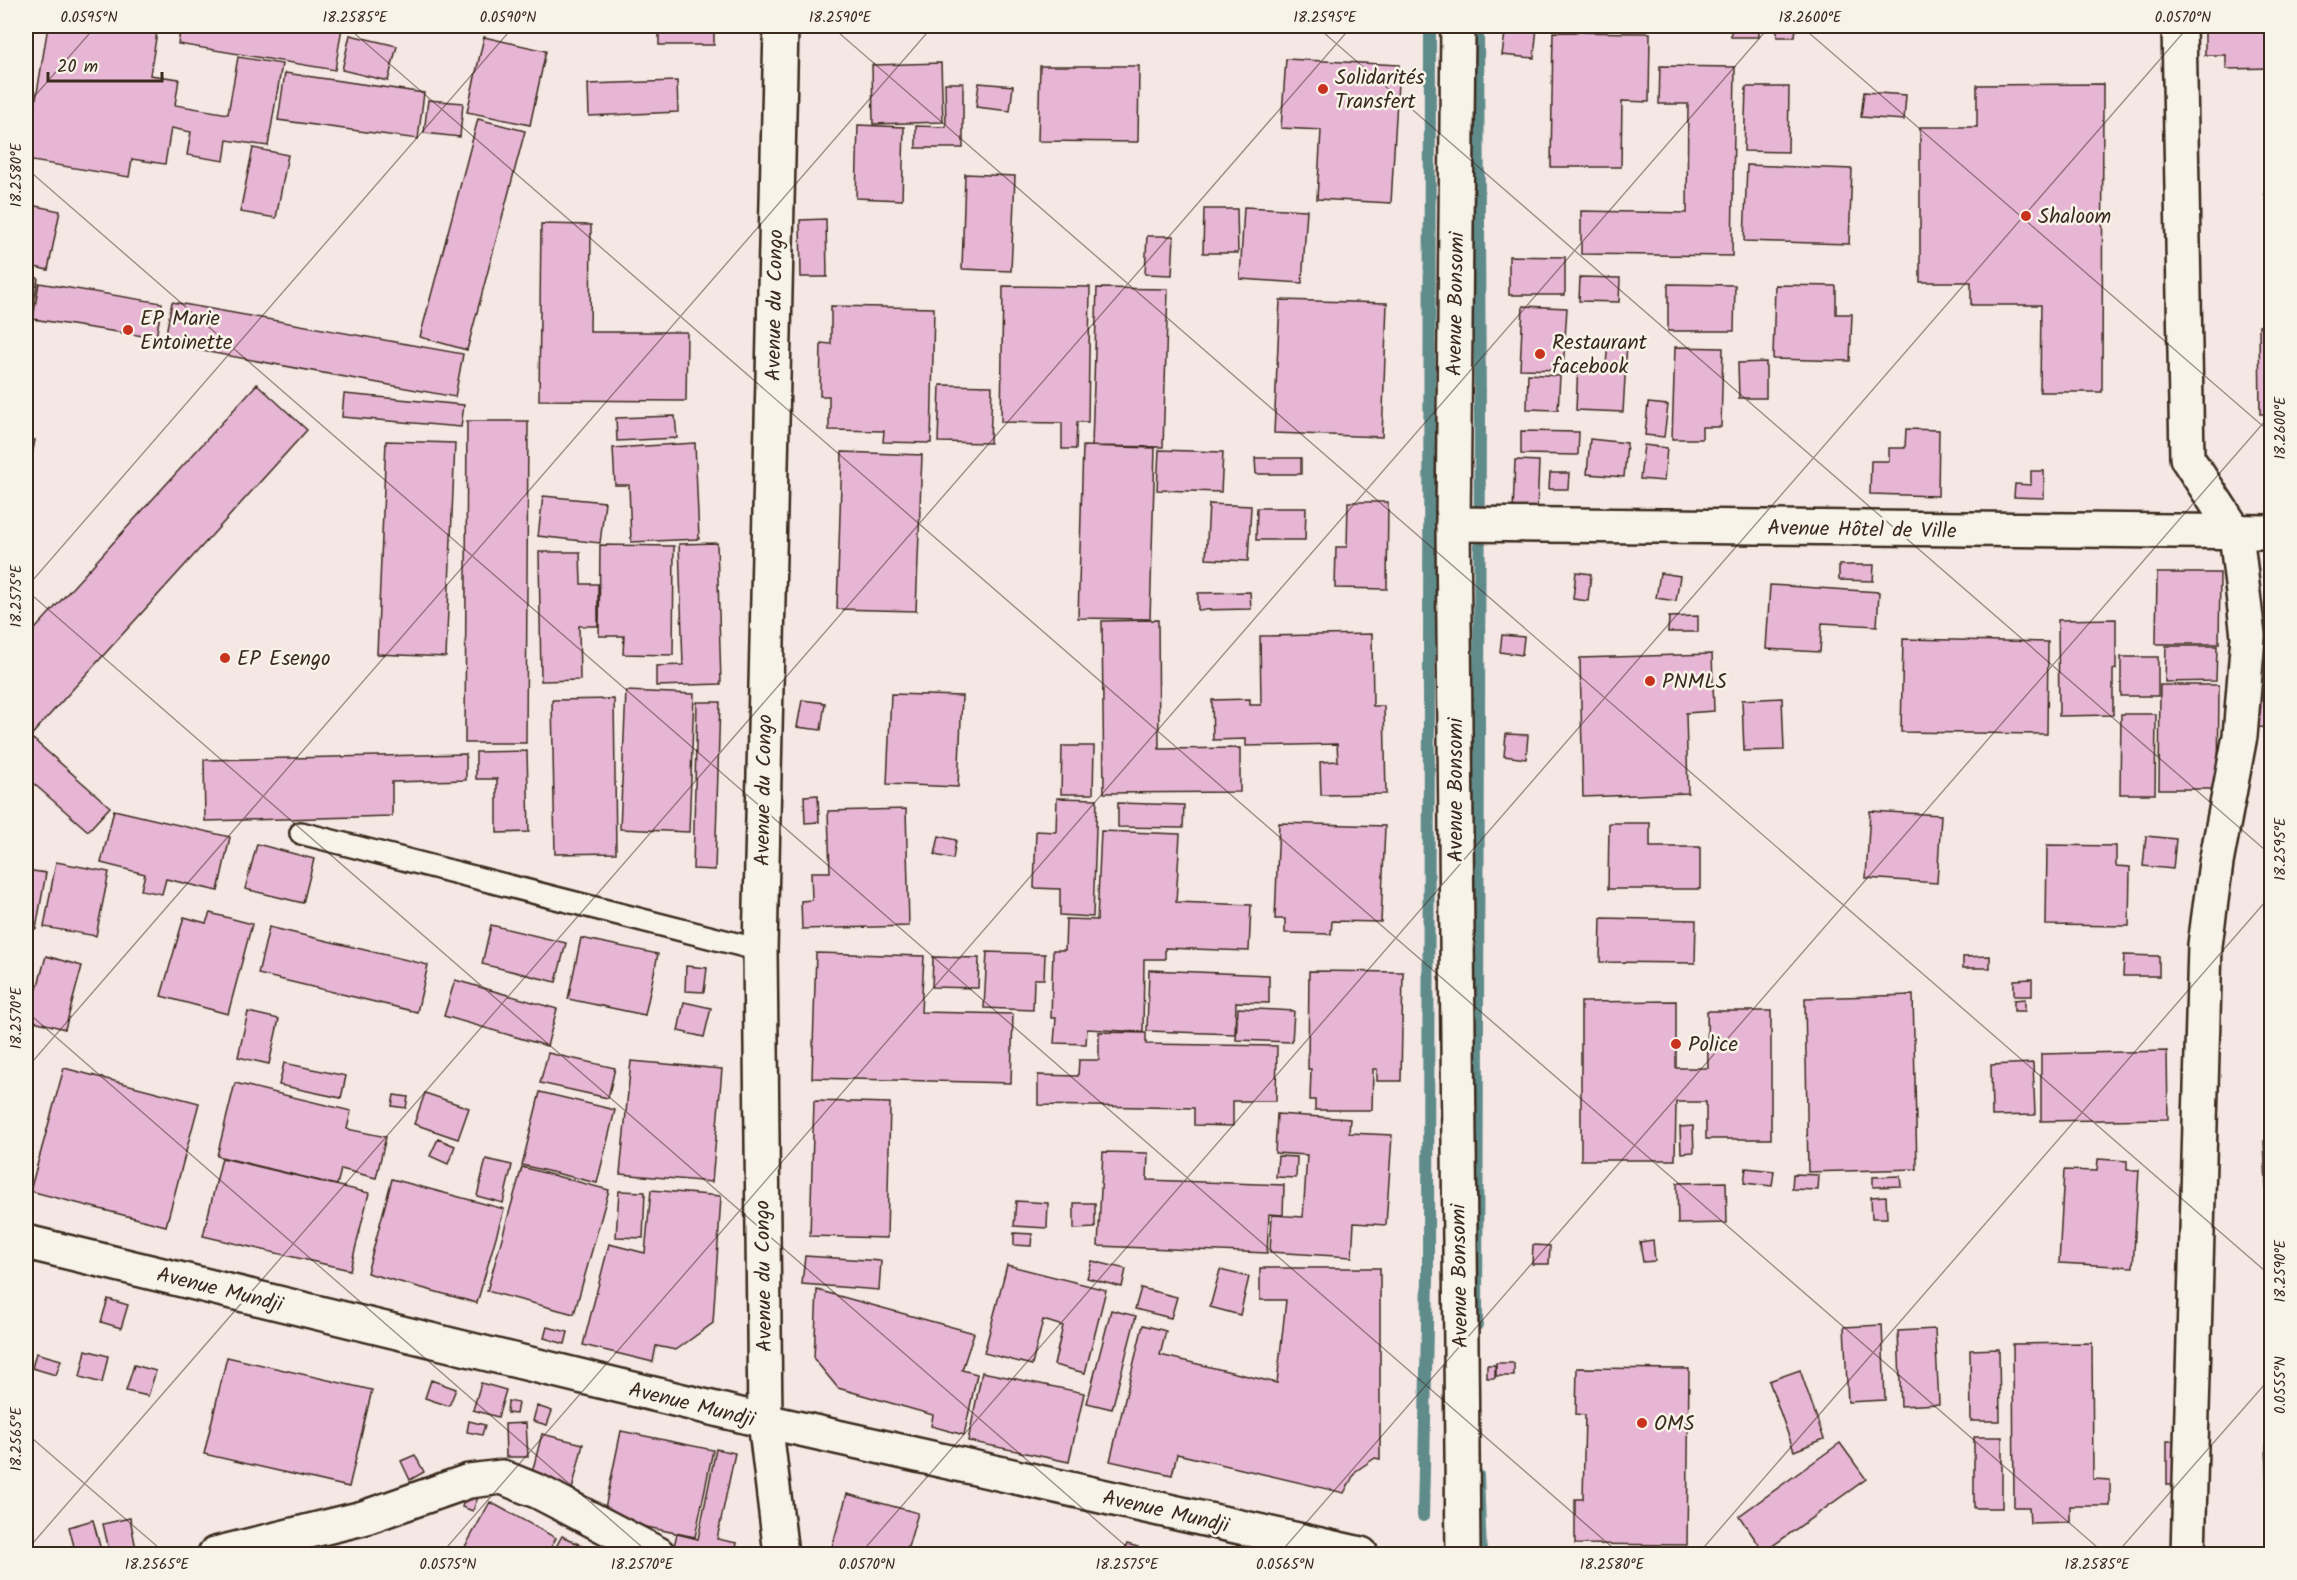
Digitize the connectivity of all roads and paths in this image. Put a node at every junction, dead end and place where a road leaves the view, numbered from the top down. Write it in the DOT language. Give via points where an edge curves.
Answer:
graph roads {
  1 [pos="781,26"];
  2 [pos="1458,26"];
  3 [pos="2179,26"];
  4 [pos="1453,524"];
  5 [pos="2271,532"];
  6 [pos="2236,533"];
  7 [pos="301,833"];
  8 [pos="760,950"];
  9 [pos="26,1242"];
  10 [pos="765,1421"];
  11 [pos="215,1554"];
  12 [pos="658,1554"];
  13 [pos="781,1554"];
  14 [pos="1361,1554"];
  15 [pos="1463,1554"];
  16 [pos="2188,1554"];
  1 -- 8 [label="street, Avenue du Congo"];
  2 -- 4 [label="street, Avenue Bonsomi"];
  3 -- 6 [label="street" via="2187,458"];
  4 -- 6 [label="street, Avenue Hôtel de Ville"];
  4 -- 15 [label="street, Avenue Bonsomi"];
  5 -- 6 [label="street, Avenue Hôtel de Ville"];
  6 -- 16 [label="street" via="2248,636 2240,736 2205,945"];
  7 -- 8 [label="lane"];
  8 -- 10 [label="street, Avenue du Congo"];
  9 -- 10 [label="street, Avenue Mundji"];
  10 -- 13 [label="street, Avenue du Congo"];
  10 -- 14 [label="street, Avenue Mundji"];
  11 -- 12 [label="street" via="363,1518 469,1481 502,1477"];
}
